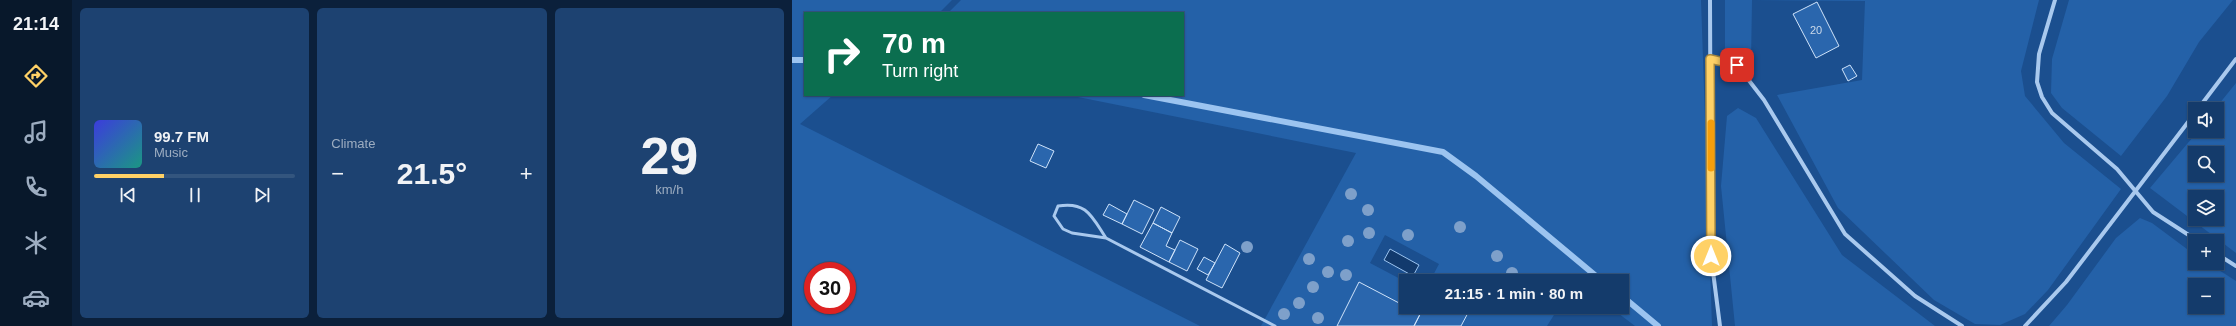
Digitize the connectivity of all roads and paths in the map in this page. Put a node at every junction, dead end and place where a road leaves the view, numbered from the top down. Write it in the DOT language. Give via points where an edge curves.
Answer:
graph roads {
  1 [pos="1710,0"];
  2 [pos="2055,0"];
  3 [pos="1710,59"];
  4 [pos="2236,59"];
  5 [pos="2232,64"];
  6 [pos="2236,68"];
  7 [pos="2203,102"];
  8 [pos="2188,122"];
  9 [pos="2136,191"];
  10 [pos="2188,235"];
  11 [pos="1106,238"];
  12 [pos="2224,258"];
  13 [pos="2236,266"];
  14 [pos="1275,326"];
  15 [pos="1720,326"];
  16 [pos="1962,326"];
  17 [pos="2025,326"];
  1 -- 3 [label="street"];
  2 -- 9 [label="street" via="2040,54 2037,82 2042,96 2052,113 2117,169"];
  3 -- 15 [label="street" via="1711,256"];
  3 -- 16 [label="street" via="1737,65 1764,100 1846,234 1915,296"];
  4 -- 5 [label="street"];
  5 -- 6 [label="street"];
  5 -- 7 [label="street"];
  8 -- 9 [label="street"];
  9 -- 10 [label="street" via="2153,212"];
  9 -- 17 [label="street" via="2066,282"];
  11 -- 11 [label="lane" via="1072,233 1063,229 1054,216 1058,206 1078,205 1087,210"];
  11 -- 14 [label="lane"];
  12 -- 13 [label="street"];
}
